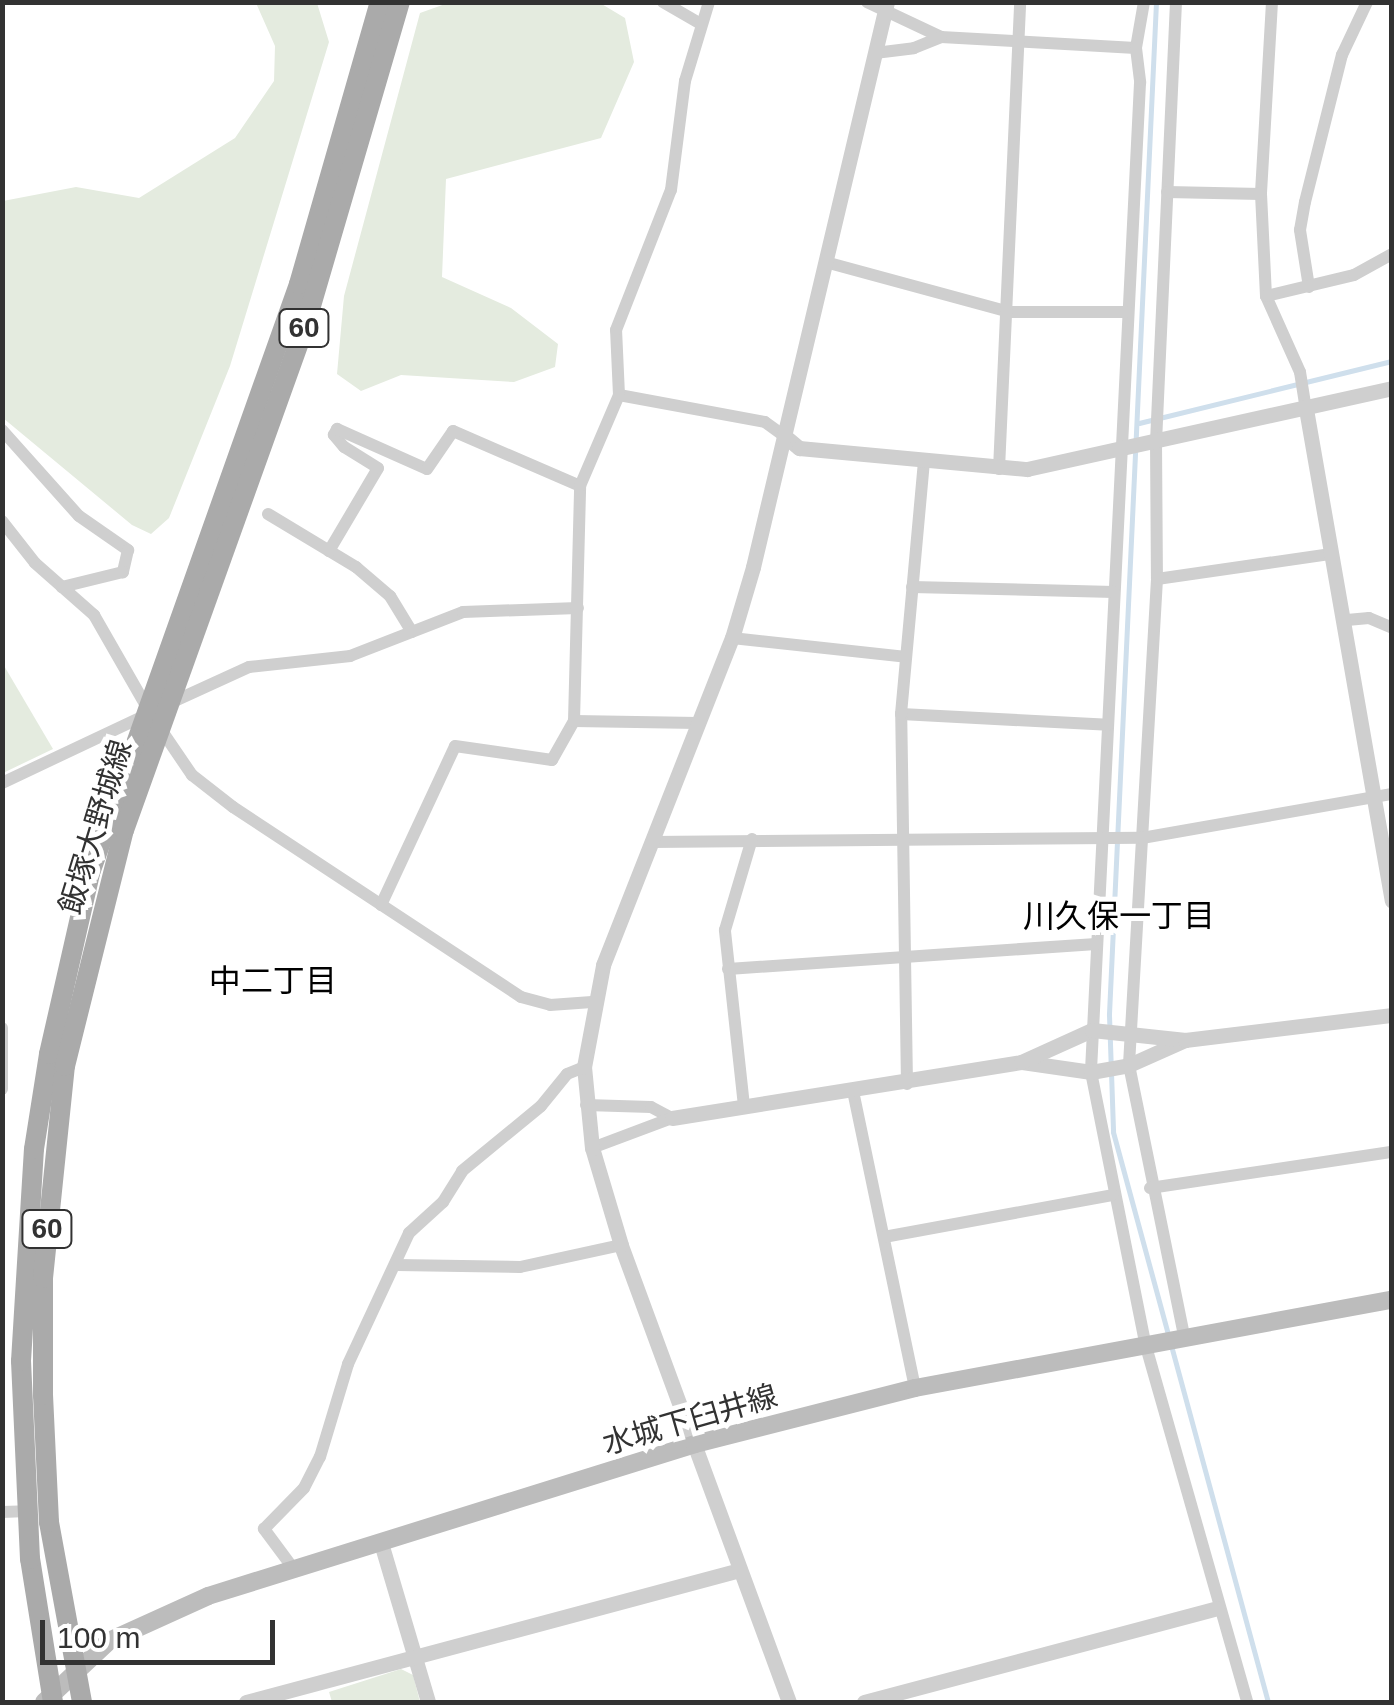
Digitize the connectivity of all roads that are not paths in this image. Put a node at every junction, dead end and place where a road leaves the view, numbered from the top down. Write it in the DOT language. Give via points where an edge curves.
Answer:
graph roads {
  1 [pos="380,2"];
  2 [pos="400,2"];
  3 [pos="663,2"];
  4 [pos="708,2"];
  5 [pos="867,2"];
  6 [pos="1020,2"];
  7 [pos="1144,2"];
  8 [pos="1176,2"];
  9 [pos="1272,2"];
  10 [pos="1367,2"];
  11 [pos="886,6"];
  12 [pos="701,24"];
  13 [pos="941,37"];
  14 [pos="1018,42"];
  15 [pos="1136,48"];
  16 [pos="874,53"];
  17 [pos="1166,192"];
  18 [pos="1262,194"];
  19 [pos="1392,254"];
  20 [pos="828,263"];
  21 [pos="1309,288"];
  22 [pos="1266,296"];
  23 [pos="1009,312"];
  24 [pos="1127,312"];
  25 [pos="1392,388"];
  26 [pos="619,395"];
  27 [pos="1305,401"];
  28 [pos="2,430"];
  29 [pos="787,438"];
  30 [pos="1156,442"];
  31 [pos="1120,450"];
  32 [pos="924,461"];
  33 [pos="999,469"];
  34 [pos="580,486"];
  35 [pos="268,514"];
  36 [pos="2,521"];
  37 [pos="329,551"];
  38 [pos="1331,554"];
  39 [pos="1157,579"];
  40 [pos="62,587"];
  41 [pos="912,587"];
  42 [pos="1114,592"];
  43 [pos="578,608"];
  44 [pos="1346,620"];
  45 [pos="1392,628"];
  46 [pos="412,632"];
  47 [pos="732,638"];
  48 [pos="178,644"];
  49 [pos="906,657"];
  50 [pos="150,713"];
  51 [pos="900,714"];
  52 [pos="574,721"];
  53 [pos="698,723"];
  54 [pos="1108,725"];
  55 [pos="2,782"];
  56 [pos="127,789"];
  57 [pos="1392,794"];
  58 [pos="1376,801"];
  59 [pos="899,837"];
  60 [pos="1104,837"];
  61 [pos="1140,838"];
  62 [pos="752,839"];
  63 [pos="651,842"];
  64 [pos="1392,900"];
  65 [pos="382,905"];
  66 [pos="1096,944"];
  67 [pos="901,958"];
  68 [pos="728,970"];
  69 [pos="592,1002"];
  70 [pos="1392,1015"];
  71 [pos="2,1028"];
  72 [pos="1092,1030"];
  73 [pos="1130,1032"];
  74 [pos="1186,1040"];
  75 [pos="1021,1062"];
  76 [pos="1129,1066"];
  77 [pos="584,1067"];
  78 [pos="1091,1072"];
  79 [pos="907,1084"];
  80 [pos="2,1089"];
  81 [pos="852,1091"];
  82 [pos="586,1105"];
  83 [pos="744,1106"];
  84 [pos="672,1118"];
  85 [pos="592,1148"];
  86 [pos="1392,1152"];
  87 [pos="1150,1188"];
  88 [pos="1112,1195"];
  89 [pos="884,1237"];
  90 [pos="621,1245"];
  91 [pos="396,1265"];
  92 [pos="1392,1300"];
  93 [pos="1184,1336"];
  94 [pos="1145,1342"];
  95 [pos="916,1388"];
  96 [pos="694,1444"];
  97 [pos="27,1511"];
  98 [pos="2,1512"];
  99 [pos="381,1543"];
  100 [pos="293,1568"];
  101 [pos="740,1570"];
  102 [pos="1218,1608"];
  103 [pos="416,1655"];
  104 [pos="75,1674"];
  105 [pos="49,1700"];
  106 [pos="82,1702"];
  107 [pos="246,1702"];
  108 [pos="428,1702"];
  109 [pos="789,1702"];
  110 [pos="864,1702"];
  111 [pos="1248,1702"];
  1 -- 48 [label="main road, 飯塚大野城線 / 60" via="299,284"];
  2 -- 48 [label="main road, 飯塚大野城線 / 60" via="306,323"];
  3 -- 12 [label="street"];
  4 -- 12 [label="street"];
  5 -- 11 [label="street"];
  6 -- 14 [label="street"];
  7 -- 15 [label="street"];
  8 -- 17 [label="street"];
  9 -- 18 [label="street"];
  10 -- 21 [label="street" via="1342,56 1305,202 1300,230"];
  11 -- 13 [label="street"];
  11 -- 16 [label="street"];
  12 -- 26 [label="street" via="685,81 671,190 616,330"];
  13 -- 14 [label="street"];
  13 -- 16 [label="street"];
  14 -- 15 [label="street"];
  14 -- 23 [label="street"];
  15 -- 24 [label="street" via="1140,83"];
  16 -- 20 [label="street"];
  17 -- 18 [label="street"];
  17 -- 30 [label="street"];
  18 -- 22 [label="street"];
  19 -- 21 [label="street"];
  20 -- 23 [label="street"];
  20 -- 29 [label="street"];
  21 -- 22 [label="street"];
  22 -- 27 [label="street" via="1300,372"];
  23 -- 24 [label="street"];
  23 -- 33 [label="street"];
  24 -- 31 [label="street"];
  25 -- 27 [label="street"];
  26 -- 29 [label="street" via="765,422"];
  26 -- 34 [label="street"];
  27 -- 30 [label="street"];
  27 -- 38 [label="street"];
  28 -- 40 [label="street" via="79,516 128,550 123,572"];
  29 -- 32 [label="street" via="799,448"];
  29 -- 47 [label="street"];
  30 -- 31 [label="street"];
  30 -- 39 [label="street"];
  31 -- 33 [label="street" via="1027,470"];
  31 -- 42 [label="street"];
  32 -- 33 [label="street"];
  32 -- 41 [label="street"];
  34 -- 37 [label="street" via="452,431 427,469 337,429 334,436 344,446 378,468"];
  34 -- 43 [label="street"];
  35 -- 37 [label="street"];
  36 -- 40 [label="street"];
  37 -- 46 [label="street" via="390,596"];
  38 -- 39 [label="street"];
  38 -- 44 [label="street"];
  39 -- 61 [label="street"];
  40 -- 50 [label="street" via="94,615"];
  41 -- 42 [label="street"];
  41 -- 49 [label="street"];
  42 -- 54 [label="street"];
  43 -- 46 [label="street" via="463,612"];
  43 -- 52 [label="street"];
  44 -- 45 [label="street" via="1370,618"];
  44 -- 58 [label="street"];
  46 -- 50 [label="street" via="350,656 248,666"];
  47 -- 49 [label="street"];
  47 -- 53 [label="street"];
  48 -- 56 [label="main road, 飯塚大野城線 / 60"];
  49 -- 51 [label="street"];
  50 -- 55 [label="street"];
  50 -- 65 [label="street" via="192,775"];
  51 -- 54 [label="street"];
  51 -- 59 [label="street"];
  52 -- 53 [label="street"];
  52 -- 65 [label="street" via="564,749 552,760 455,746"];
  53 -- 63 [label="street"];
  54 -- 60 [label="street"];
  56 -- 97 [label="main road, 飯塚大野城線 / 60" via="69,955 34,1149 22,1344"];
  56 -- 104 [label="main road, 飯塚大野城線 / 60" via="65,1066 43,1278 49,1522"];
  57 -- 58 [label="street"];
  58 -- 61 [label="street"];
  58 -- 64 [label="street"];
  59 -- 60 [label="street"];
  59 -- 62 [label="street"];
  59 -- 67 [label="street"];
  60 -- 61 [label="street"];
  60 -- 66 [label="street"];
  61 -- 73 [label="street"];
  62 -- 63 [label="street"];
  62 -- 68 [label="street" via="725,930"];
  63 -- 69 [label="street"];
  65 -- 69 [label="street" via="521,997 550,1005"];
  66 -- 67 [label="street"];
  66 -- 72 [label="street"];
  67 -- 68 [label="street"];
  67 -- 79 [label="street"];
  68 -- 83 [label="street"];
  69 -- 77 [label="street"];
  70 -- 74 [label="street"];
  71 -- 80 [label="street"];
  72 -- 73 [label="street"];
  72 -- 75 [label="street"];
  72 -- 78 [label="street"];
  73 -- 74 [label="street"];
  73 -- 76 [label="street"];
  74 -- 76 [label="street"];
  75 -- 78 [label="street"];
  75 -- 79 [label="street"];
  76 -- 78 [label="street"];
  76 -- 87 [label="street"];
  77 -- 82 [label="street"];
  77 -- 91 [label="street" via="567,1074 541,1106 462,1171 443,1202 409,1233"];
  78 -- 88 [label="street"];
  79 -- 81 [label="street"];
  81 -- 83 [label="street"];
  81 -- 89 [label="street"];
  82 -- 84 [label="street" via="651,1107"];
  82 -- 85 [label="street"];
  83 -- 84 [label="street"];
  84 -- 85 [label="street"];
  85 -- 90 [label="street"];
  86 -- 87 [label="street"];
  87 -- 93 [label="street"];
  88 -- 89 [label="street"];
  88 -- 94 [label="street"];
  89 -- 95 [label="street"];
  90 -- 91 [label="street" via="520,1267"];
  90 -- 96 [label="street"];
  91 -- 100 [label="street" via="348,1364 304,1488 264,1529"];
  92 -- 93 [label="main road, 水城下臼井線"];
  93 -- 94 [label="main road, 水城下臼井線"];
  94 -- 95 [label="main road, 水城下臼井線"];
  94 -- 102 [label="street"];
  95 -- 96 [label="main road, 水城下臼井線"];
  96 -- 99 [label="main road, 水城下臼井線"];
  96 -- 101 [label="street"];
  97 -- 98 [label="street"];
  97 -- 105 [label="main road, 飯塚大野城線 / 60"];
  99 -- 100 [label="main road, 水城下臼井線"];
  99 -- 103 [label="street"];
  100 -- 104 [label="main road, 水城下臼井線" via="208,1596 109,1641"];
  101 -- 103 [label="street"];
  101 -- 109 [label="street"];
  102 -- 110 [label="street"];
  102 -- 111 [label="street"];
  103 -- 107 [label="street"];
  103 -- 108 [label="street"];
  104 -- 105 [label="main road, 水城下臼井線"];
  104 -- 106 [label="main road, 飯塚大野城線 / 60"];
}
